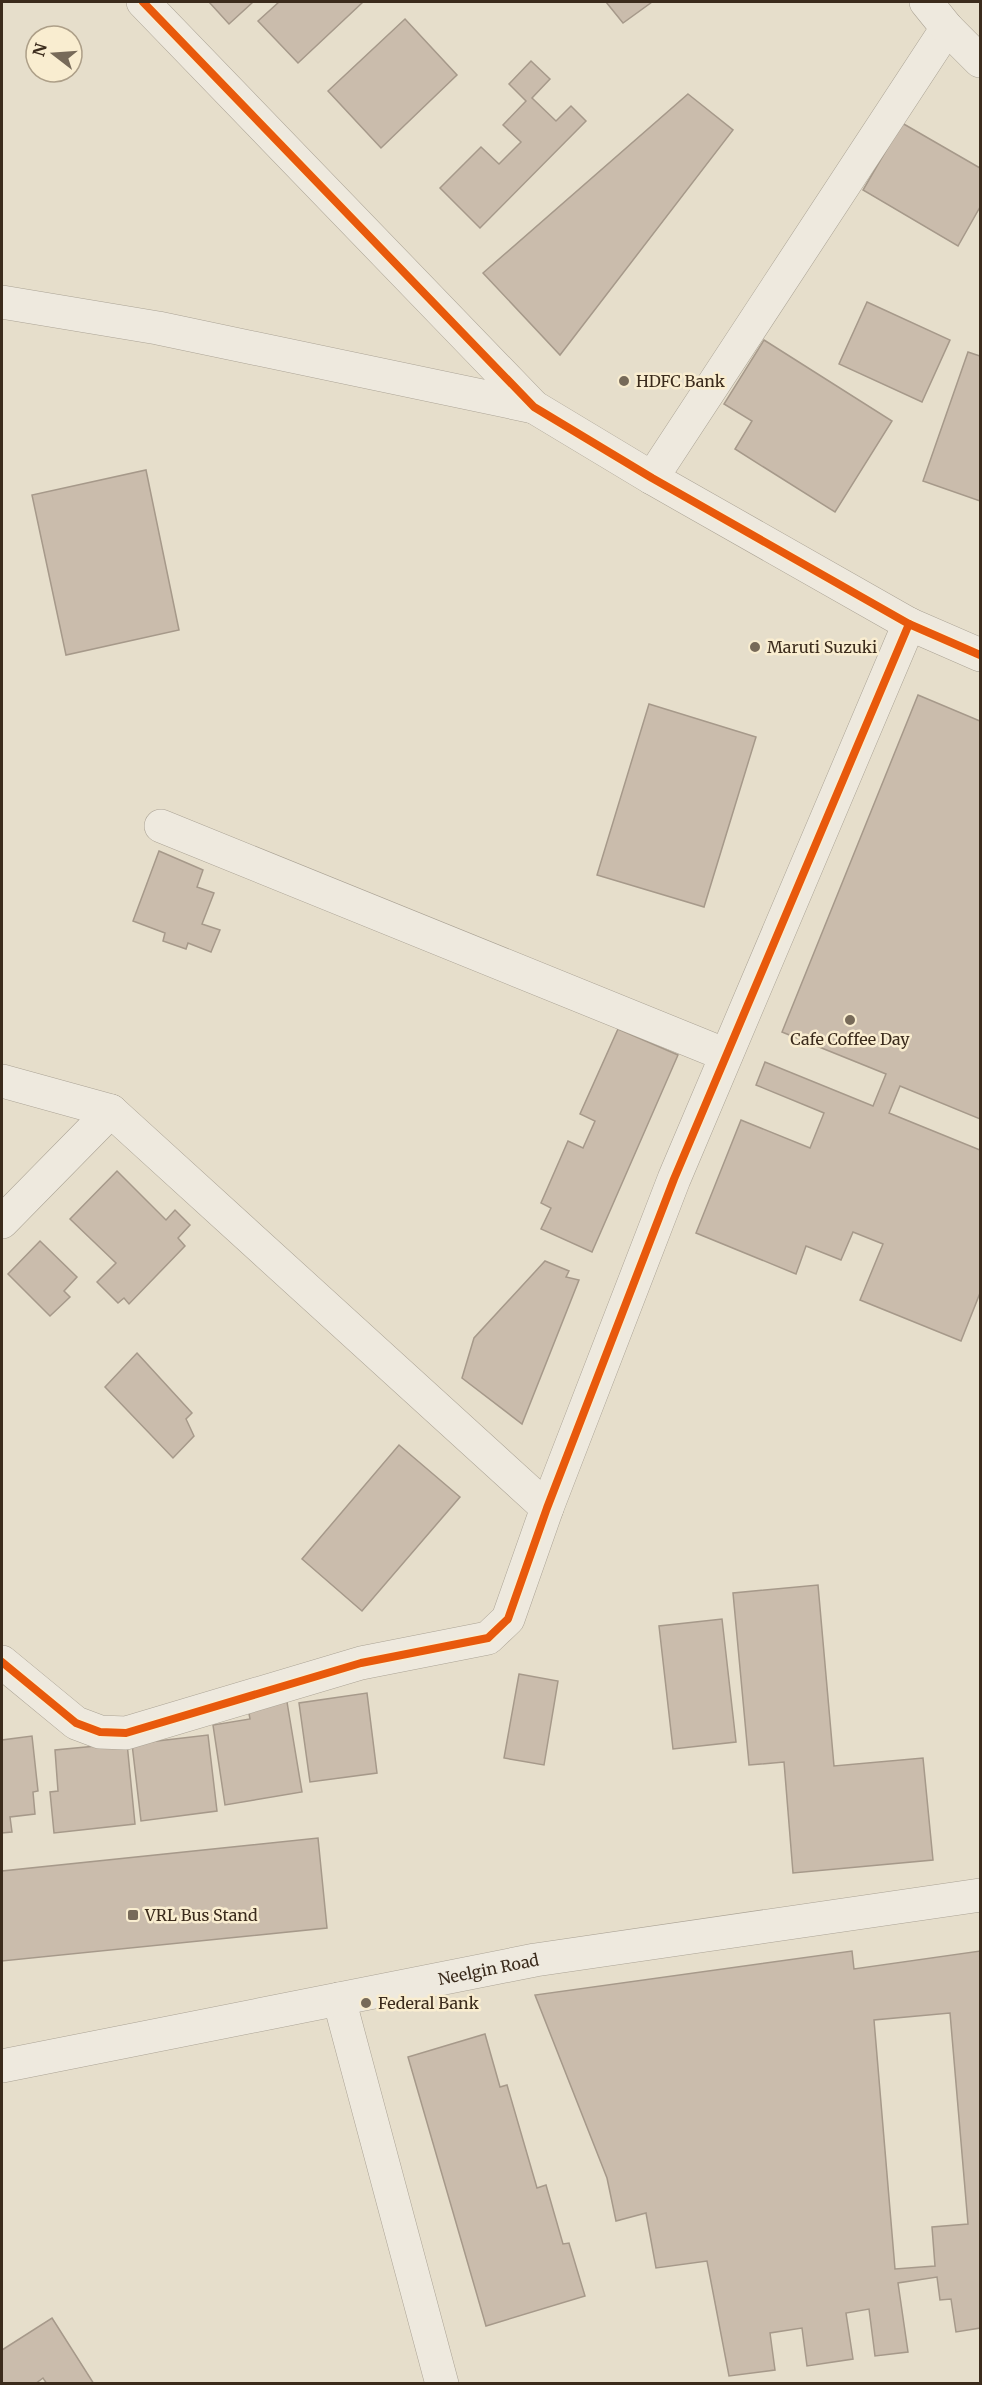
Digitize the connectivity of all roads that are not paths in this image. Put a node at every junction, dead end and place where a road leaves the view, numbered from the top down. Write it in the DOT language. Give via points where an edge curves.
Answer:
graph roads {
  1 [pos="143,2"];
  2 [pos="926,2"];
  3 [pos="947,28"];
  4 [pos="981,61"];
  5 [pos="2,302"];
  6 [pos="534,407"];
  7 [pos="652,478"];
  8 [pos="909,624"];
  9 [pos="981,655"];
  10 [pos="161,826"];
  11 [pos="726,1055"];
  12 [pos="2,1081"];
  13 [pos="111,1111"];
  14 [pos="2,1222"];
  15 [pos="547,1508"];
  16 [pos="2,1662"];
  17 [pos="981,1895"];
  18 [pos="339,1999"];
  19 [pos="2,2066"];
  20 [pos="441,2384"];
  1 -- 6 [label="street"];
  2 -- 3 [label="street"];
  3 -- 4 [label="street"];
  3 -- 7 [label="street"];
  5 -- 6 [label="street" via="158,328"];
  6 -- 7 [label="street"];
  7 -- 8 [label="street"];
  8 -- 9 [label="street"];
  8 -- 11 [label="street"];
  10 -- 11 [label="street"];
  11 -- 15 [label="street"];
  12 -- 13 [label="street"];
  13 -- 14 [label="street"];
  13 -- 15 [label="street"];
  15 -- 16 [label="street" via="508,1618 488,1638 361,1663 126,1733 100,1732 76,1723"];
  17 -- 18 [label="street, Neelgin Road" via="536,1960"];
  18 -- 19 [label="street, Neelgin Road"];
  18 -- 20 [label="street"];
}
